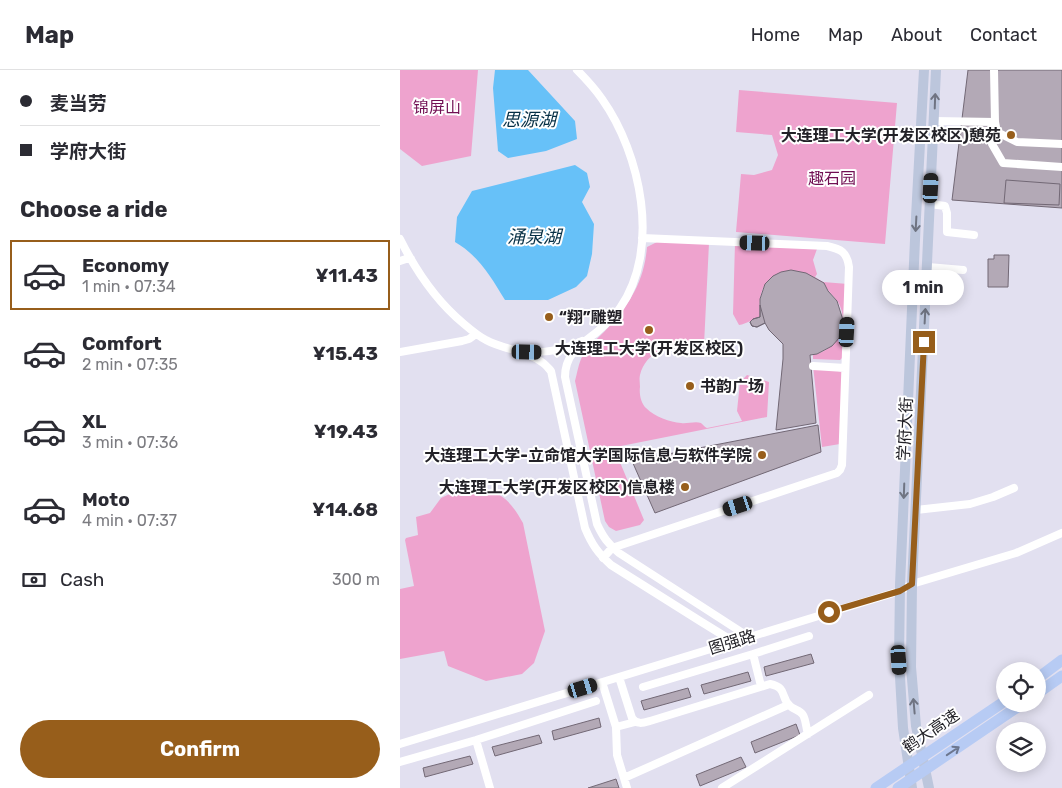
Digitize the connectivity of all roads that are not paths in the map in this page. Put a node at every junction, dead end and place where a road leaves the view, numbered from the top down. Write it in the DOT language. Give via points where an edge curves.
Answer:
graph roads {
  1 [pos="577,70"];
  2 [pos="924,70"];
  3 [pos="936,70"];
  4 [pos="994,70"];
  5 [pos="934,122"];
  6 [pos="995,122"];
  7 [pos="1062,144"];
  8 [pos="1062,167"];
  9 [pos="930,204"];
  10 [pos="974,235"];
  11 [pos="642,238"];
  12 [pos="400,239"];
  13 [pos="411,259"];
  14 [pos="400,261"];
  15 [pos="928,267"];
  16 [pos="964,270"];
  17 [pos="476,334"];
  18 [pos="593,335"];
  19 [pos="513,350"];
  20 [pos="400,352"];
  21 [pos="813,366"];
  22 [pos="845,368"];
  23 [pos="1014,488"];
  24 [pos="916,510"];
  25 [pos="1062,533"];
  26 [pos="612,548"];
  27 [pos="603,558"];
  28 [pos="912,584"];
  29 [pos="900,591"];
  30 [pos="809,636"];
  31 [pos="749,637"];
  32 [pos="734,642"];
  33 [pos="753,654"];
  34 [pos="1062,660"];
  35 [pos="1046,672"];
  36 [pos="1062,676"];
  37 [pos="619,677"];
  38 [pos="602,682"];
  39 [pos="761,686"];
  40 [pos="643,687"];
  41 [pos="1046,688"];
  42 [pos="869,695"];
  43 [pos="596,702"];
  44 [pos="788,704"];
  45 [pos="996,706"];
  46 [pos="1010,712"];
  47 [pos="635,722"];
  48 [pos="616,728"];
  49 [pos="808,734"];
  50 [pos="476,740"];
  51 [pos="400,744"];
  52 [pos="400,762"];
  53 [pos="624,778"];
  54 [pos="490,788"];
  55 [pos="627,788"];
  56 [pos="722,788"];
  57 [pos="876,788"];
  58 [pos="898,788"];
  59 [pos="912,788"];
  60 [pos="929,788"];
  1 -- 11 [label="street" via="602,99 621,131 635,171 641,202"];
  2 -- 29 [label="main road, 学府大街, one-way"];
  5 -- 3 [label="main road, 学府大街, one-way"];
  4 -- 6 [label="street"];
  5 -- 6 [label="street"];
  5 -- 9 [label="main road, 学府大街"];
  6 -- 7 [label="street" via="997,132 1017,142"];
  6 -- 8 [label="street" via="992,144 1004,163"];
  9 -- 10 [label="street" via="944,206 947,232"];
  9 -- 15 [label="main road, 学府大街"];
  11 -- 18 [label="street" via="635,280 627,296 611,319"];
  11 -- 22 [label="street" via="838,249 848,259 849,267"];
  12 -- 13 [label="street"];
  13 -- 14 [label="street"];
  13 -- 17 [label="street" via="437,297"];
  15 -- 16 [label="street"];
  24 -- 15 [label="main road, 学府大街, one-way"];
  17 -- 19 [label="street"];
  17 -- 20 [label="street" via="462,341"];
  18 -- 19 [label="street" via="559,349 540,352"];
  18 -- 26 [label="street" via="569,358 565,377 597,524"];
  19 -- 27 [label="street" via="532,356 551,371 585,528 590,542"];
  21 -- 22 [label="street"];
  22 -- 26 [label="street" via="842,465 837,473"];
  23 -- 24 [label="street" via="970,504"];
  24 -- 28 [label="main road, 学府大街"];
  25 -- 28 [label="street, 图强路" via="1016,553"];
  26 -- 27 [label="street"];
  26 -- 31 [label="street"];
  27 -- 32 [label="street"];
  28 -- 29 [label="street, 图强路"];
  60 -- 28 [label="main road, 学府大街, one-way" via="916,726 911,667"];
  29 -- 31 [label="street, 图强路"];
  29 -- 59 [label="main road, 学府大街" via="901,698"];
  30 -- 33 [label="street"];
  31 -- 32 [label="street, 图强路"];
  32 -- 37 [label="street, 图强路"];
  33 -- 39 [label="street"];
  33 -- 40 [label="street"];
  34 -- 35 [label="highway"];
  36 -- 41 [label="highway"];
  37 -- 38 [label="street, 图强路"];
  37 -- 47 [label="street"];
  38 -- 48 [label="street"];
  38 -- 51 [label="street, 图强路"];
  39 -- 44 [label="street" via="779,687"];
  39 -- 47 [label="street" via="650,721"];
  42 -- 49 [label="street"];
  43 -- 50 [label="street"];
  44 -- 49 [label="street" via="803,715"];
  44 -- 53 [label="street"];
  45 -- 57 [label="highway, 鹤大高速"];
  58 -- 46 [label="highway, 鹤大高速, one-way"];
  47 -- 48 [label="street"];
  48 -- 53 [label="street"];
  49 -- 56 [label="street"];
  50 -- 52 [label="street"];
  50 -- 54 [label="street"];
  53 -- 55 [label="street"];
}
